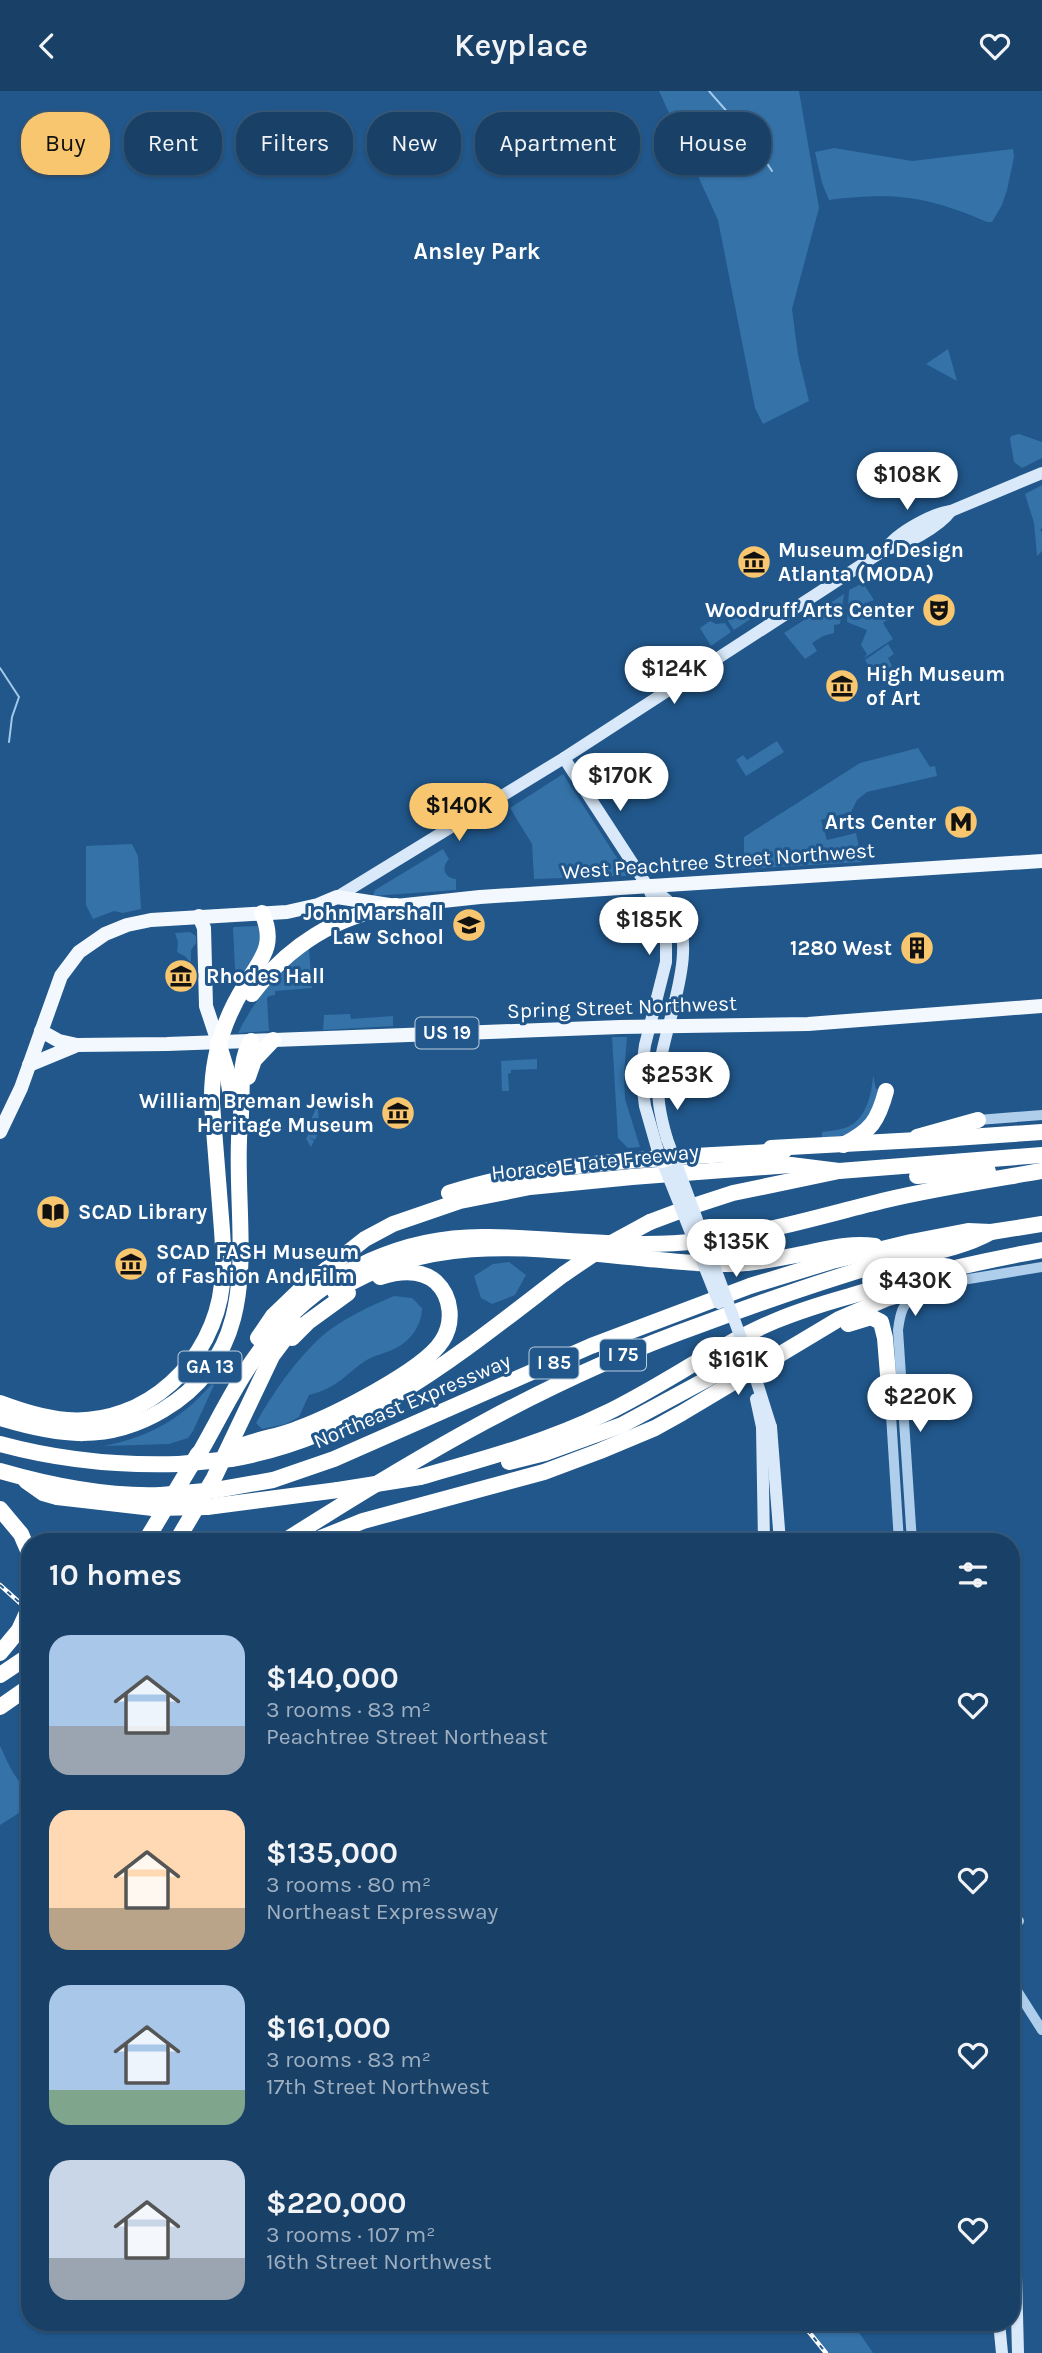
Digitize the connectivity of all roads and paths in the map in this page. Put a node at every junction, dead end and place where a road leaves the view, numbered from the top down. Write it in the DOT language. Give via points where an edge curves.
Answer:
graph roads {
  1 [pos="1042,473"];
  2 [pos="564,758"];
  3 [pos="1042,861"];
  4 [pos="648,887"];
  5 [pos="337,897"];
  6 [pos="396,907"];
  7 [pos="262,913"];
  8 [pos="199,916"];
  9 [pos="248,991"];
  10 [pos="1042,1006"];
  11 [pos="668,1025"];
  12 [pos="650,1026"];
  13 [pos="41,1031"];
  14 [pos="273,1040"];
  15 [pos="251,1041"];
  16 [pos="218,1042"];
  17 [pos="77,1045"];
  18 [pos="29,1065"];
  19 [pos="886,1091"];
  20 [pos="242,1100"];
  21 [pos="1042,1115"];
  22 [pos="978,1120"];
  23 [pos="0,1132"];
  24 [pos="1042,1132"];
  25 [pos="239,1140"];
  26 [pos="661,1141"];
  27 [pos="838,1147"];
  28 [pos="1042,1154"];
  29 [pos="667,1158"];
  30 [pos="877,1169"];
  31 [pos="1042,1169"];
  32 [pos="839,1171"];
  33 [pos="1042,1224"];
  34 [pos="991,1232"];
  35 [pos="884,1248"];
  36 [pos="1042,1250"];
  37 [pos="1042,1267"];
  38 [pos="942,1283"];
  39 [pos="299,1291"];
  40 [pos="828,1302"];
  41 [pos="745,1359"];
  42 [pos="767,1362"];
  43 [pos="896,1399"];
  44 [pos="0,1403"];
  45 [pos="247,1407"];
  46 [pos="0,1418"];
  47 [pos="766,1427"];
  48 [pos="0,1444"];
  49 [pos="234,1453"];
  50 [pos="206,1457"];
  51 [pos="0,1471"];
  52 [pos="420,1478"];
  53 [pos="157,1501"];
  54 [pos="0,1509"];
  55 [pos="151,1533"];
  56 [pos="181,1533"];
  57 [pos="297,1533"];
  58 [pos="333,1533"];
  59 [pos="764,1533"];
  60 [pos="779,1533"];
  61 [pos="899,1533"];
  62 [pos="911,1533"];
  63 [pos="21,1534"];
  64 [pos="21,1626"];
  65 [pos="0,1653"];
  66 [pos="21,1661"];
  67 [pos="0,1675"];
  68 [pos="21,1693"];
  69 [pos="21,1698"];
  70 [pos="0,1708"];
  71 [pos="1020,1996"];
  72 [pos="1042,2030"];
  73 [pos="1001,2331"];
  74 [pos="1018,2331"];
  75 [pos="1002,2353"];
  76 [pos="1018,2353"];
  1 -- 2 [label="main road" via="951,512 944,521 886,549"];
  2 -- 4 [label="main road"];
  2 -- 5 [label="main road"];
  3 -- 4 [label="main road, West Peachtree Street Northwest"];
  4 -- 6 [label="main road, West Peachtree Street Northwest"];
  4 -- 11 [label="main road" via="668,901 681,934 682,960"];
  4 -- 12 [label="main road" via="666,928 667,947"];
  5 -- 6 [label="main road, West Peachtree Street Northwest"];
  5 -- 7 [label="main road" via="302,909"];
  6 -- 9 [label="highway, GA 13" via="343,920 313,936"];
  7 -- 8 [label="main road"];
  7 -- 9 [label="highway" via="269,941"];
  8 -- 13 [label="main road" via="127,925 89,945 65,967"];
  8 -- 16 [label="main road" via="204,928 206,1006"];
  9 -- 44 [label="highway, GA 13, bridge" via="228,1039 212,1104 223,1243 222,1286 212,1328 176,1380 161,1394 122,1413 68,1420"];
  10 -- 11 [label="main road, Spring Street Northwest / US 19" via="813,1024"];
  11 -- 12 [label="main road, Spring Street Northwest / US 19"];
  11 -- 26 [label="main road" via="657,1090"];
  12 -- 14 [label="main road, Spring Street Northwest / US 19"];
  12 -- 26 [label="main road" via="641,1075 645,1106"];
  13 -- 17 [label="main road, Spring Street Northwest"];
  13 -- 18 [label="main road"];
  14 -- 15 [label="main road, Spring Street Northwest / US 19"];
  14 -- 20 [label="highway" via="254,1060"];
  15 -- 16 [label="main road, Spring Street Northwest / US 19"];
  15 -- 20 [label="highway" via="245,1053"];
  16 -- 17 [label="main road, Spring Street Northwest / US 19"];
  16 -- 25 [label="highway" via="231,1085"];
  17 -- 18 [label="main road, Spring Street Northwest / US 19"];
  18 -- 23 [label="main road"];
  19 -- 27 [label="highway" via="874,1123"];
  20 -- 25 [label="highway"];
  21 -- 22 [label="street"];
  22 -- 27 [label="highway" via="886,1143"];
  24 -- 29 [label="highway, bridge"];
  25 -- 46 [label="highway, GA 13" via="242,1254 238,1302 221,1352 206,1373 191,1390 150,1418 105,1432 55,1432"];
  26 -- 29 [label="main road, bridge"];
  27 -- 39 [label="highway" via="604,1163 469,1188 416,1205 360,1232 318,1264"];
  28 -- 30 [label="highway"];
  29 -- 41 [label="main road, bridge"];
  30 -- 31 [label="highway" via="906,1176"];
  30 -- 32 [label="highway"];
  31 -- 50 [label="highway" via="699,1241 645,1244 464,1237 426,1242 380,1256 330,1282 272,1334 243,1378"];
  32 -- 39 [label="highway, Horace E Tate Freeway" via="779,1166 579,1181 495,1193 393,1224 349,1251"];
  32 -- 49 [label="highway, Northeast Expressway, bridge" via="733,1193 650,1222 564,1274 454,1357 382,1404 312,1437 263,1452"];
  33 -- 34 [label="highway, I 75"];
  34 -- 35 [label="highway, Northeast Expressway / I 85" via="968,1231"];
  34 -- 57 [label="highway, I 75" via="971,1243 898,1259 777,1297 574,1375 412,1461"];
  35 -- 45 [label="highway" via="852,1243 768,1261 709,1264 494,1249 442,1251 404,1259 352,1282 305,1315 279,1345"];
  35 -- 53 [label="highway, Northeast Expressway / I 85, bridge" via="802,1269 677,1312 334,1459 273,1480"];
  36 -- 40 [label="highway" via="907,1278"];
  37 -- 38 [label="street"];
  38 -- 40 [label="highway"];
  38 -- 42 [label="highway" via="857,1310"];
  38 -- 43 [label="street" via="912,1296 900,1312"];
  39 -- 50 [label="highway, Horace E Tate Freeway" via="273,1316 240,1366"];
  40 -- 52 [label="highway" via="760,1328 579,1426"];
  41 -- 47 [label="main road, bridge"];
  41 -- 52 [label="highway" via="622,1425 545,1453"];
  42 -- 43 [label="highway" via="852,1322 876,1318 886,1338"];
  42 -- 58 [label="highway" via="655,1428 600,1451 544,1472"];
  43 -- 61 [label="street"];
  43 -- 62 [label="street"];
  45 -- 49 [label="highway" via="285,1345 340,1297 403,1272 425,1275 445,1294 450,1312 447,1333 414,1366 364,1398"];
  45 -- 56 [label="highway" via="214,1478"];
  47 -- 59 [label="main road"];
  47 -- 60 [label="main road"];
  48 -- 50 [label="highway, bridge" via="72,1460 143,1465 179,1464"];
  49 -- 50 [label="highway"];
  50 -- 55 [label="highway, Horace E Tate Freeway"];
  51 -- 53 [label="highway, Northeast Expressway / I 85"];
  52 -- 53 [label="highway, bridge" via="207,1507"];
  54 -- 63 [label="highway"];
  64 -- 65 [label="highway"];
  66 -- 67 [label="highway"];
  68 -- 70 [label="highway"];
  69 -- 70 [label="highway"];
  71 -- 72 [label="street"];
  73 -- 75 [label="main road"];
  74 -- 76 [label="main road"];
}
